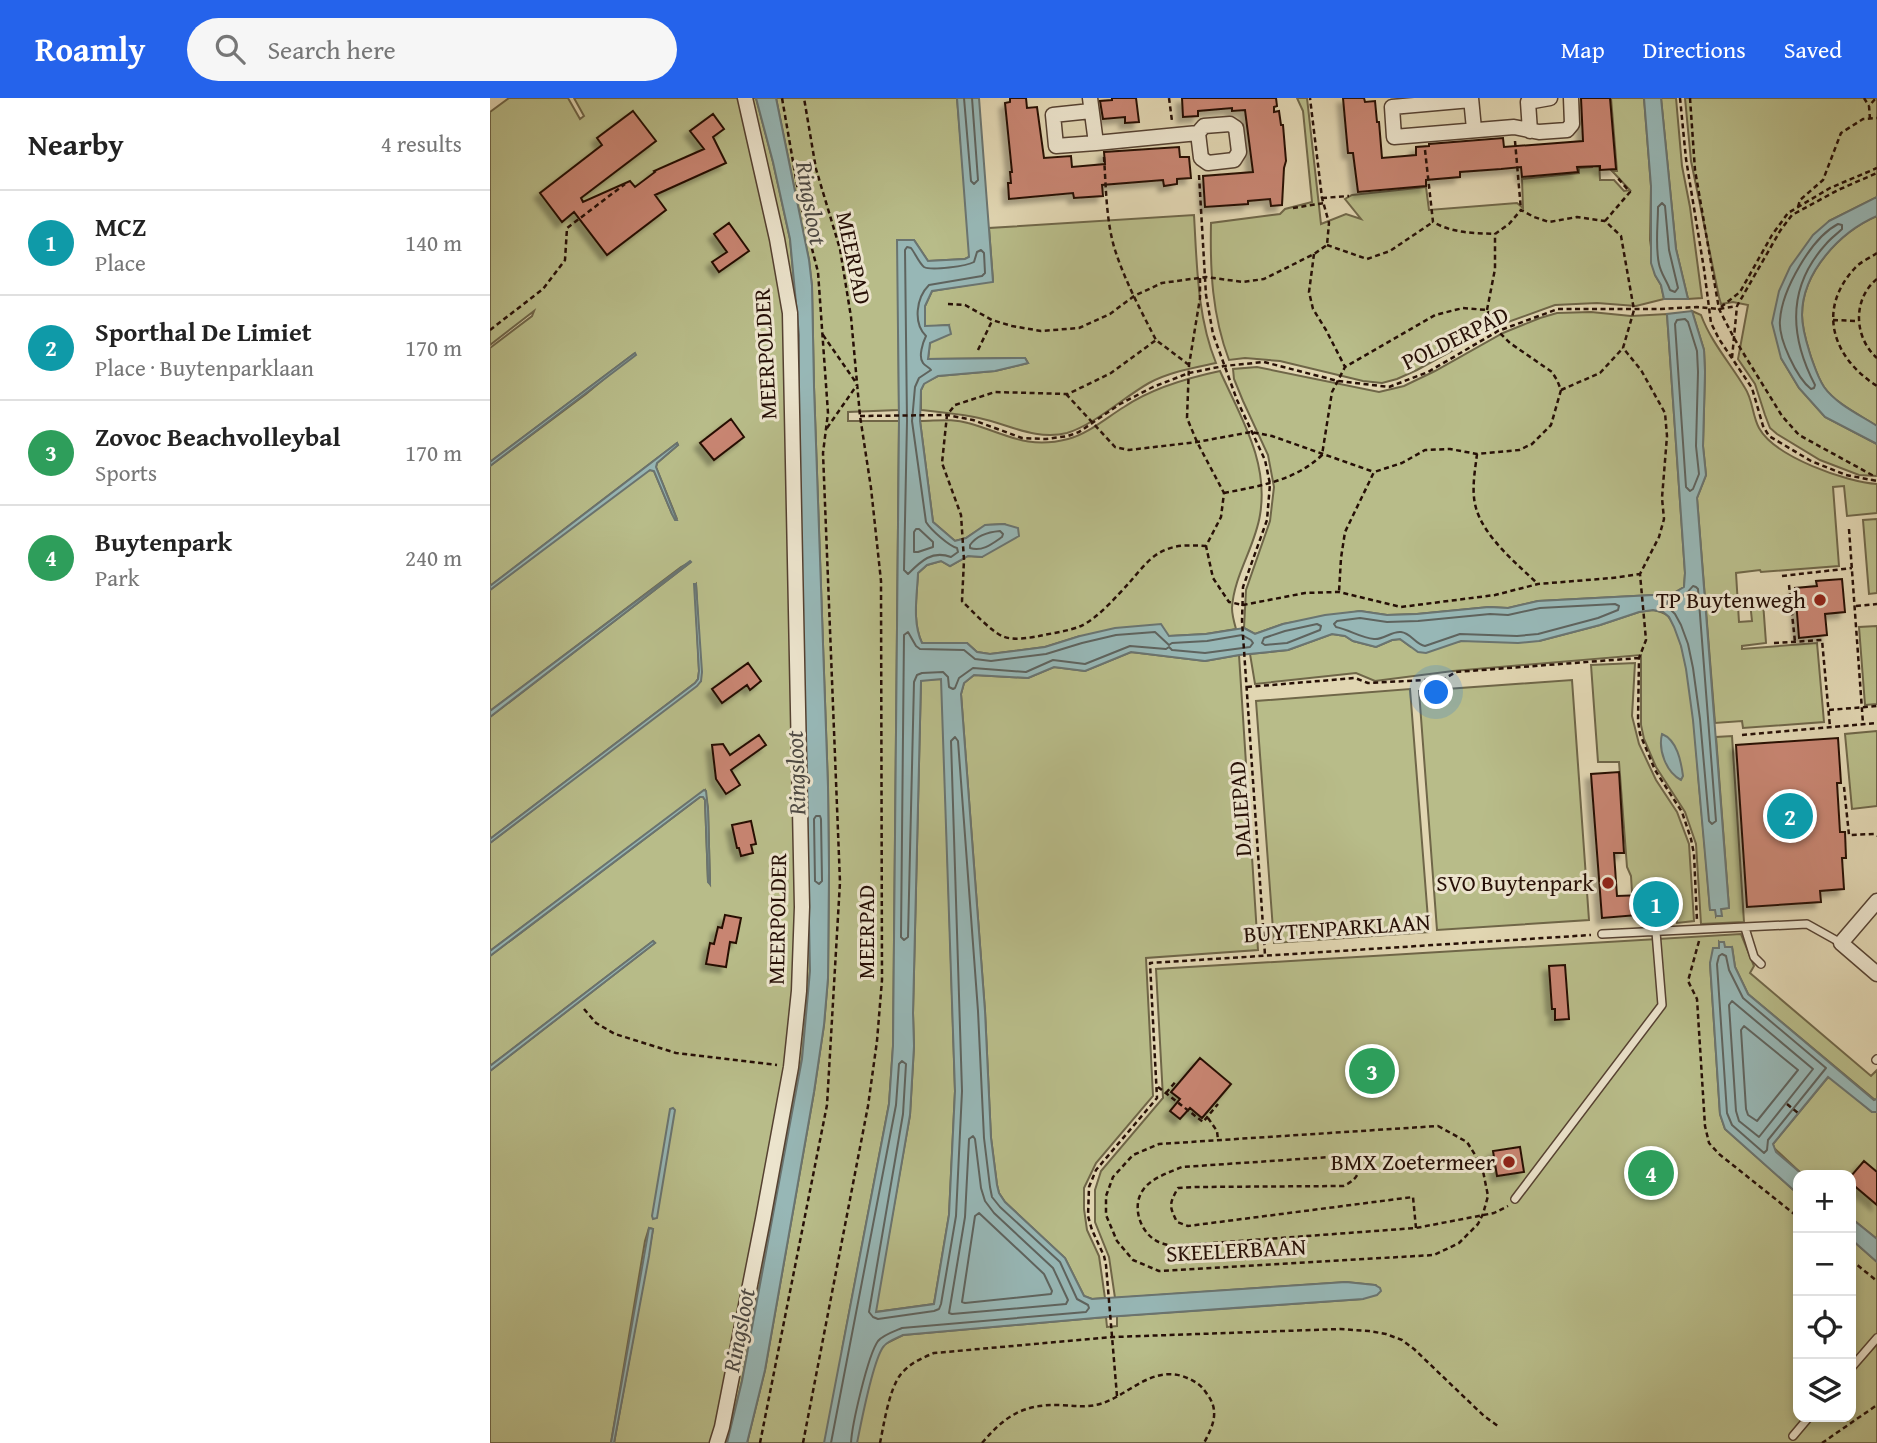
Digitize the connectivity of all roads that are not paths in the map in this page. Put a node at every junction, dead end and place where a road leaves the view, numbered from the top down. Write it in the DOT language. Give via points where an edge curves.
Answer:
graph roads {
  1 [pos="745,98"];
  2 [pos="1550,98"];
  3 [pos="1571,98"];
  4 [pos="1471,99"];
  5 [pos="1091,105"];
  6 [pos="1474,129"];
  7 [pos="1530,131"];
  8 [pos="1198,133"];
  9 [pos="1099,143"];
  10 [pos="1877,901"];
  11 [pos="1745,928"];
  12 [pos="1656,932"];
  13 [pos="1602,934"];
  14 [pos="1841,943"];
  15 [pos="1761,964"];
  16 [pos="1877,974"];
  17 [pos="1515,1199"];
  18 [pos="1877,1338"];
  19 [pos="1856,1362"];
  20 [pos="1805,1422"];
  21 [pos="1793,1436"];
  22 [pos="717,1443"];
  1 -- 22 [label="street, MEERPOLDER" via="790,313 802,907 791,1067"];
  2 -- 7 [label="street" via="1528,102"];
  3 -- 7 [label="street" via="1572,124 1567,130"];
  4 -- 6 [label="street"];
  4 -- 6 [label="street" via="1392,107 1394,137"];
  5 -- 9 [label="street"];
  5 -- 9 [label="street" via="1053,115 1056,146"];
  6 -- 7 [label="street"];
  8 -- 8 [label="street" via="1204,126 1230,124 1236,128 1234,160 1208,163 1201,158"];
  8 -- 9 [label="street"];
  10 -- 14 [label="street"];
  11 -- 12 [label="lane"];
  11 -- 14 [label="lane" via="1807,924"];
  11 -- 15 [label="lane" via="1754,957"];
  12 -- 13 [label="lane"];
  12 -- 17 [label="lane" via="1662,1005"];
  14 -- 16 [label="street"];
  18 -- 19 [label="lane"];
  20 -- 21 [label="lane"];
}
